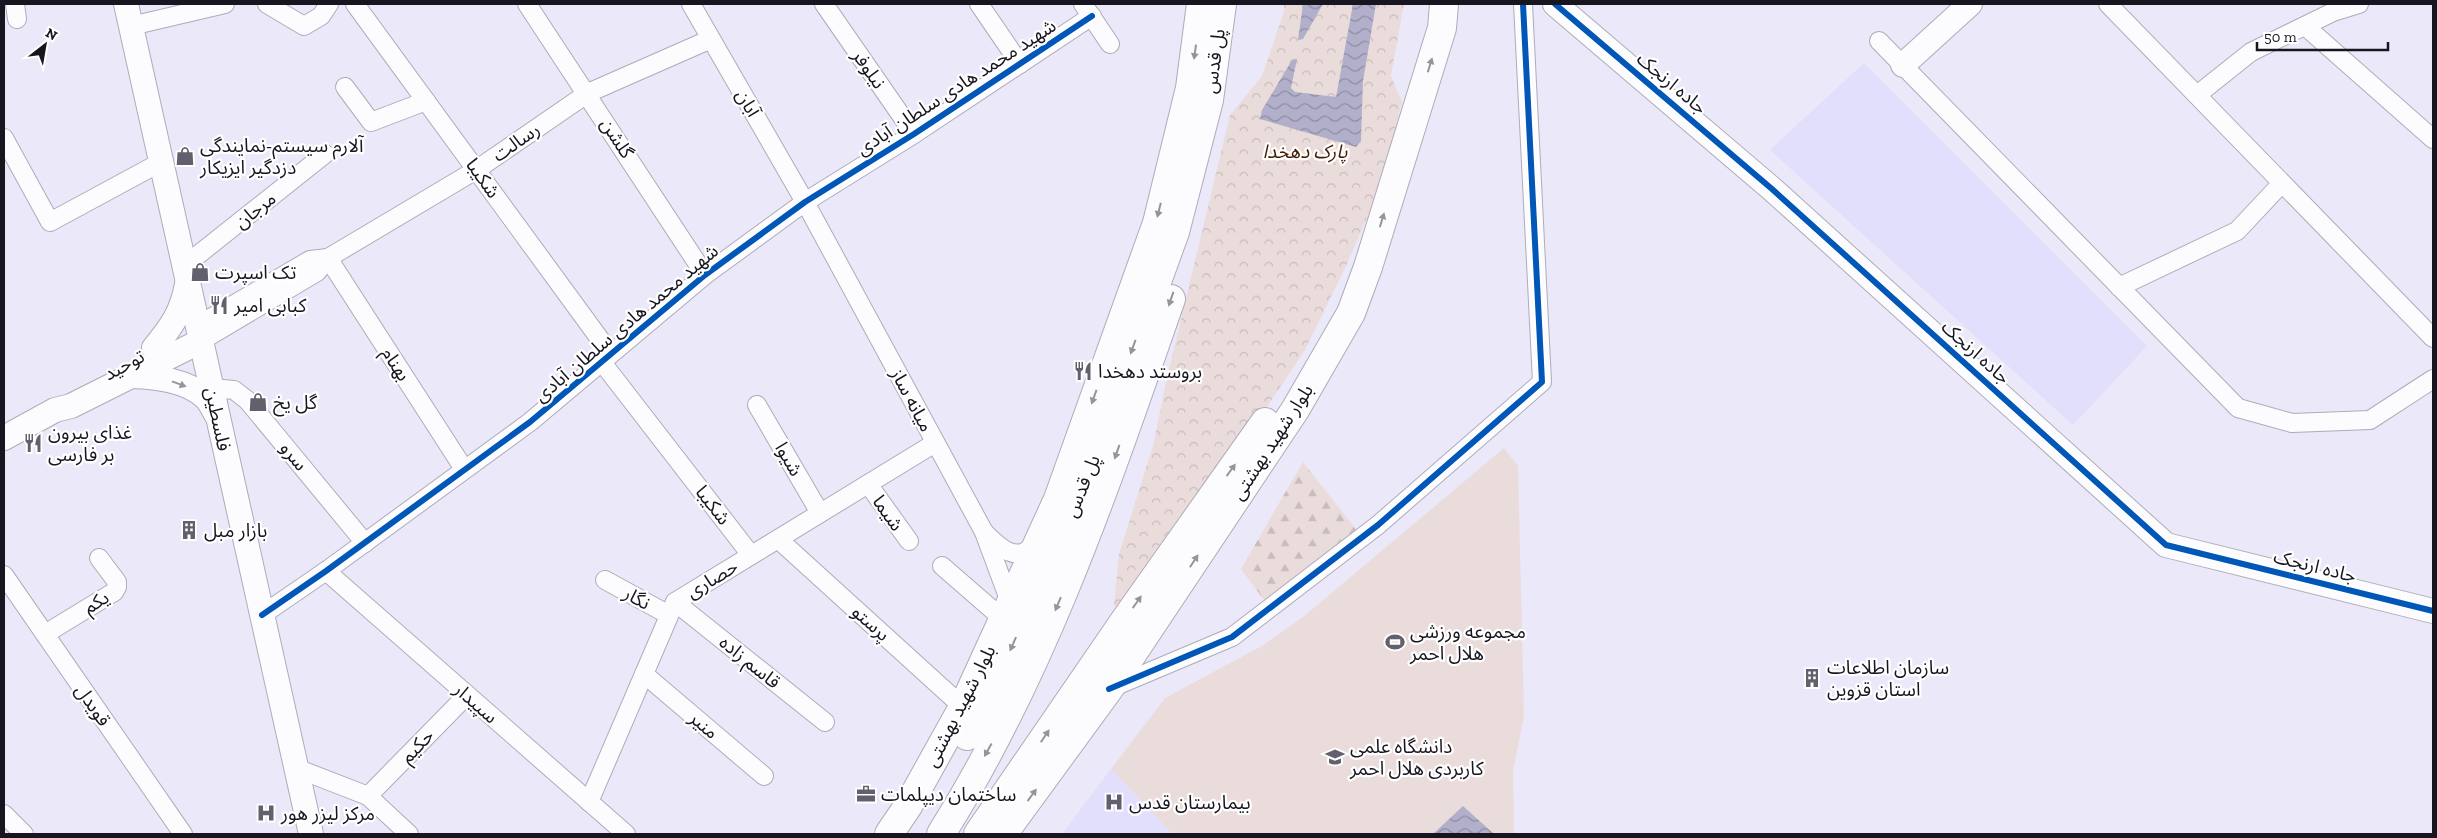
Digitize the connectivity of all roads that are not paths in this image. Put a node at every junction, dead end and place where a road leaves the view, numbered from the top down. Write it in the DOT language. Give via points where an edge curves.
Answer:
graph roads {
  1 [pos="225,4"];
  2 [pos="267,4"];
  3 [pos="329,4"];
  4 [pos="355,4"];
  5 [pos="528,4"];
  6 [pos="691,4"];
  7 [pos="824,4"];
  8 [pos="979,4"];
  9 [pos="1202,4"];
  10 [pos="1222,4"];
  11 [pos="1444,4"];
  12 [pos="1523,4"];
  13 [pos="1554,4"];
  14 [pos="1970,4"];
  15 [pos="2108,4"];
  16 [pos="2359,4"];
  17 [pos="1088,10"];
  18 [pos="128,15"];
  19 [pos="2305,26"];
  20 [pos="711,39"];
  21 [pos="1879,41"];
  22 [pos="1110,44"];
  23 [pos="1020,64"];
  24 [pos="1903,65"];
  25 [pos="345,87"];
  26 [pos="588,93"];
  27 [pos="2197,94"];
  28 [pos="426,101"];
  29 [pos="914,134"];
  30 [pos="4,138"];
  31 [pos="2433,138"];
  32 [pos="325,154"];
  33 [pos="161,162"];
  34 [pos="476,170"];
  35 [pos="2282,183"];
  36 [pos="805,202"];
  37 [pos="328,258"];
  38 [pos="1368,267"];
  39 [pos="186,274"];
  40 [pos="705,274"];
  41 [pos="2119,286"];
  42 [pos="199,334"];
  43 [pos="2433,338"];
  44 [pos="154,348"];
  45 [pos="606,357"];
  46 [pos="132,376"];
  47 [pos="2433,379"];
  48 [pos="211,388"];
  49 [pos="757,405"];
  50 [pos="55,410"];
  51 [pos="218,418"];
  52 [pos="4,438"];
  53 [pos="935,443"];
  54 [pos="464,469"];
  55 [pos="868,484"];
  56 [pos="820,513"];
  57 [pos="1046,528"];
  58 [pos="984,532"];
  59 [pos="778,539"];
  60 [pos="909,541"];
  61 [pos="365,543"];
  62 [pos="752,555"];
  63 [pos="99,558"];
  64 [pos="942,566"];
  65 [pos="326,571"];
  66 [pos="4,575"];
  67 [pos="605,580"];
  68 [pos="672,609"];
  69 [pos="1006,611"];
  70 [pos="2433,611"];
  71 [pos="262,615"];
  72 [pos="44,634"];
  73 [pos="644,674"];
  74 [pos="1109,689"];
  75 [pos="467,695"];
  76 [pos="963,707"];
  77 [pos="825,722"];
  78 [pos="296,768"];
  79 [pos="764,776"];
  80 [pos="368,796"];
  81 [pos="589,802"];
  82 [pos="4,814"];
  83 [pos="924,830"];
  84 [pos="24,834"];
  85 [pos="183,834"];
  86 [pos="311,834"];
  87 [pos="409,834"];
  88 [pos="626,834"];
  89 [pos="889,834"];
  90 [pos="978,834"];
  91 [pos="1003,834"];
  1 -- 18 [label="street"];
  2 -- 3 [label="street" via="304,26 321,16"];
  4 -- 28 [label="street, شکیبا"];
  5 -- 26 [label="street, گلشن"];
  6 -- 20 [label="street, آبان"];
  7 -- 29 [label="street, نیلوفر"];
  8 -- 23 [label="street"];
  9 -- 57 [label="main road, بلوار شهید بهشتی, one-way" via="1190,88 1156,223"];
  10 -- 83 [label="main road, پل قدس, one-way" via="1205,117 1212,136 1196,228 1099,505 1022,690"];
  38 -- 11 [label="main road, بلوار شهید بهشتی, one-way" via="1442,28"];
  12 -- 74 [label="street" via="1542,382 1378,525 1232,637"];
  13 -- 70 [label="street, جاده ارنجک" via="1772,188 2166,545"];
  14 -- 24 [label="street"];
  15 -- 27 [label="street"];
  16 -- 19 [label="street"];
  17 -- 22 [label="street"];
  17 -- 23 [label="street, شهید محمد هادی سلطان آبادی"];
  18 -- 33 [label="street, فلسطین"];
  19 -- 27 [label="street" via="2251,52"];
  19 -- 31 [label="street"];
  20 -- 26 [label="street, رسالت"];
  20 -- 36 [label="street, آبان"];
  21 -- 24 [label="street"];
  23 -- 29 [label="street, شهید محمد هادی سلطان آبادی"];
  24 -- 41 [label="street"];
  25 -- 28 [label="street" via="371,122"];
  26 -- 34 [label="street, رسالت"];
  26 -- 40 [label="street, گلشن"];
  27 -- 35 [label="street"];
  28 -- 34 [label="street, شکیبا"];
  29 -- 36 [label="street, شهید محمد هادی سلطان آبادی"];
  30 -- 33 [label="street" via="50,222"];
  32 -- 39 [label="street, مرجان"];
  33 -- 39 [label="street, فلسطین"];
  34 -- 37 [label="street, رسالت"];
  34 -- 45 [label="street, شکیبا"];
  35 -- 41 [label="street" via="2237,231"];
  35 -- 43 [label="street"];
  36 -- 40 [label="street, شهید محمد هادی سلطان آبادی"];
  36 -- 53 [label="street, میانه ساز"];
  37 -- 42 [label="street, رسالت" via="317,272"];
  37 -- 54 [label="street, بهنام"];
  74 -- 38 [label="main road, بلوار شهید بهشتی, one-way" via="1295,410 1351,313"];
  90 -- 38 [label="main road, one-way" via="1269,417 1338,305"];
  39 -- 42 [label="street, فلسطین"];
  39 -- 44 [label="street" via="183,306 171,328"];
  40 -- 45 [label="street, شهید محمد هادی سلطان آبادی"];
  41 -- 47 [label="street" via="2238,408 2292,422 2370,420"];
  42 -- 44 [label="street, توحید"];
  42 -- 46 [label="street, توحید"];
  42 -- 48 [label="street, فلسطین"];
  44 -- 50 [label="street, توحید" via="65,398"];
  45 -- 54 [label="street, شهید محمد هادی سلطان آبادی" via="530,422"];
  45 -- 62 [label="street, شکیبا"];
  46 -- 50 [label="street, توحید" via="71,406"];
  46 -- 51 [label="street, one-way" via="158,377 183,385 206,398"];
  48 -- 51 [label="street, فلسطین"];
  48 -- 61 [label="street, سرو" via="234,390 247,400"];
  49 -- 56 [label="street, شیوا"];
  50 -- 52 [label="street, توحید"];
  51 -- 71 [label="street, فلسطین"];
  53 -- 55 [label="street, حصاری"];
  53 -- 58 [label="street, میانه ساز"];
  54 -- 61 [label="street, شهید محمد هادی سلطان آبادی"];
  55 -- 56 [label="street, حصاری"];
  55 -- 60 [label="street, شیما"];
  56 -- 59 [label="street, حصاری"];
  57 -- 58 [label="street" via="1028,553 1020,555 996,544"];
  57 -- 69 [label="main road, بلوار شهید بهشتی"];
  58 -- 69 [label="street, میانه ساز"];
  59 -- 62 [label="street, حصاری"];
  59 -- 76 [label="street, پرستو"];
  61 -- 65 [label="street, شهید محمد هادی سلطان آبادی"];
  62 -- 68 [label="street, حصاری"];
  63 -- 72 [label="street, یکم" via="118,587"];
  64 -- 69 [label="street"];
  65 -- 71 [label="street, شهید محمد هادی سلطان آبادی"];
  65 -- 75 [label="street, سپیدار"];
  66 -- 72 [label="street, قویدل"];
  67 -- 68 [label="street, نگار"];
  68 -- 73 [label="street, حصاری"];
  68 -- 77 [label="street, قاسم زاده"];
  69 -- 76 [label="main road, بلوار شهید بهشتی, one-way"];
  71 -- 78 [label="street, فلسطین"];
  72 -- 85 [label="street, قویدل"];
  73 -- 79 [label="street, منیر"];
  73 -- 81 [label="street, حصاری"];
  91 -- 74 [label="main road, بلوار شهید بهشتی, one-way"];
  75 -- 80 [label="street, حکیم"];
  75 -- 81 [label="street, سپیدار"];
  76 -- 89 [label="main road, بلوار شهید بهشتی"];
  78 -- 80 [label="street"];
  78 -- 86 [label="street, فلسطین"];
  80 -- 87 [label="street"];
  81 -- 88 [label="street, سپیدار"];
  82 -- 84 [label="street"];
}
